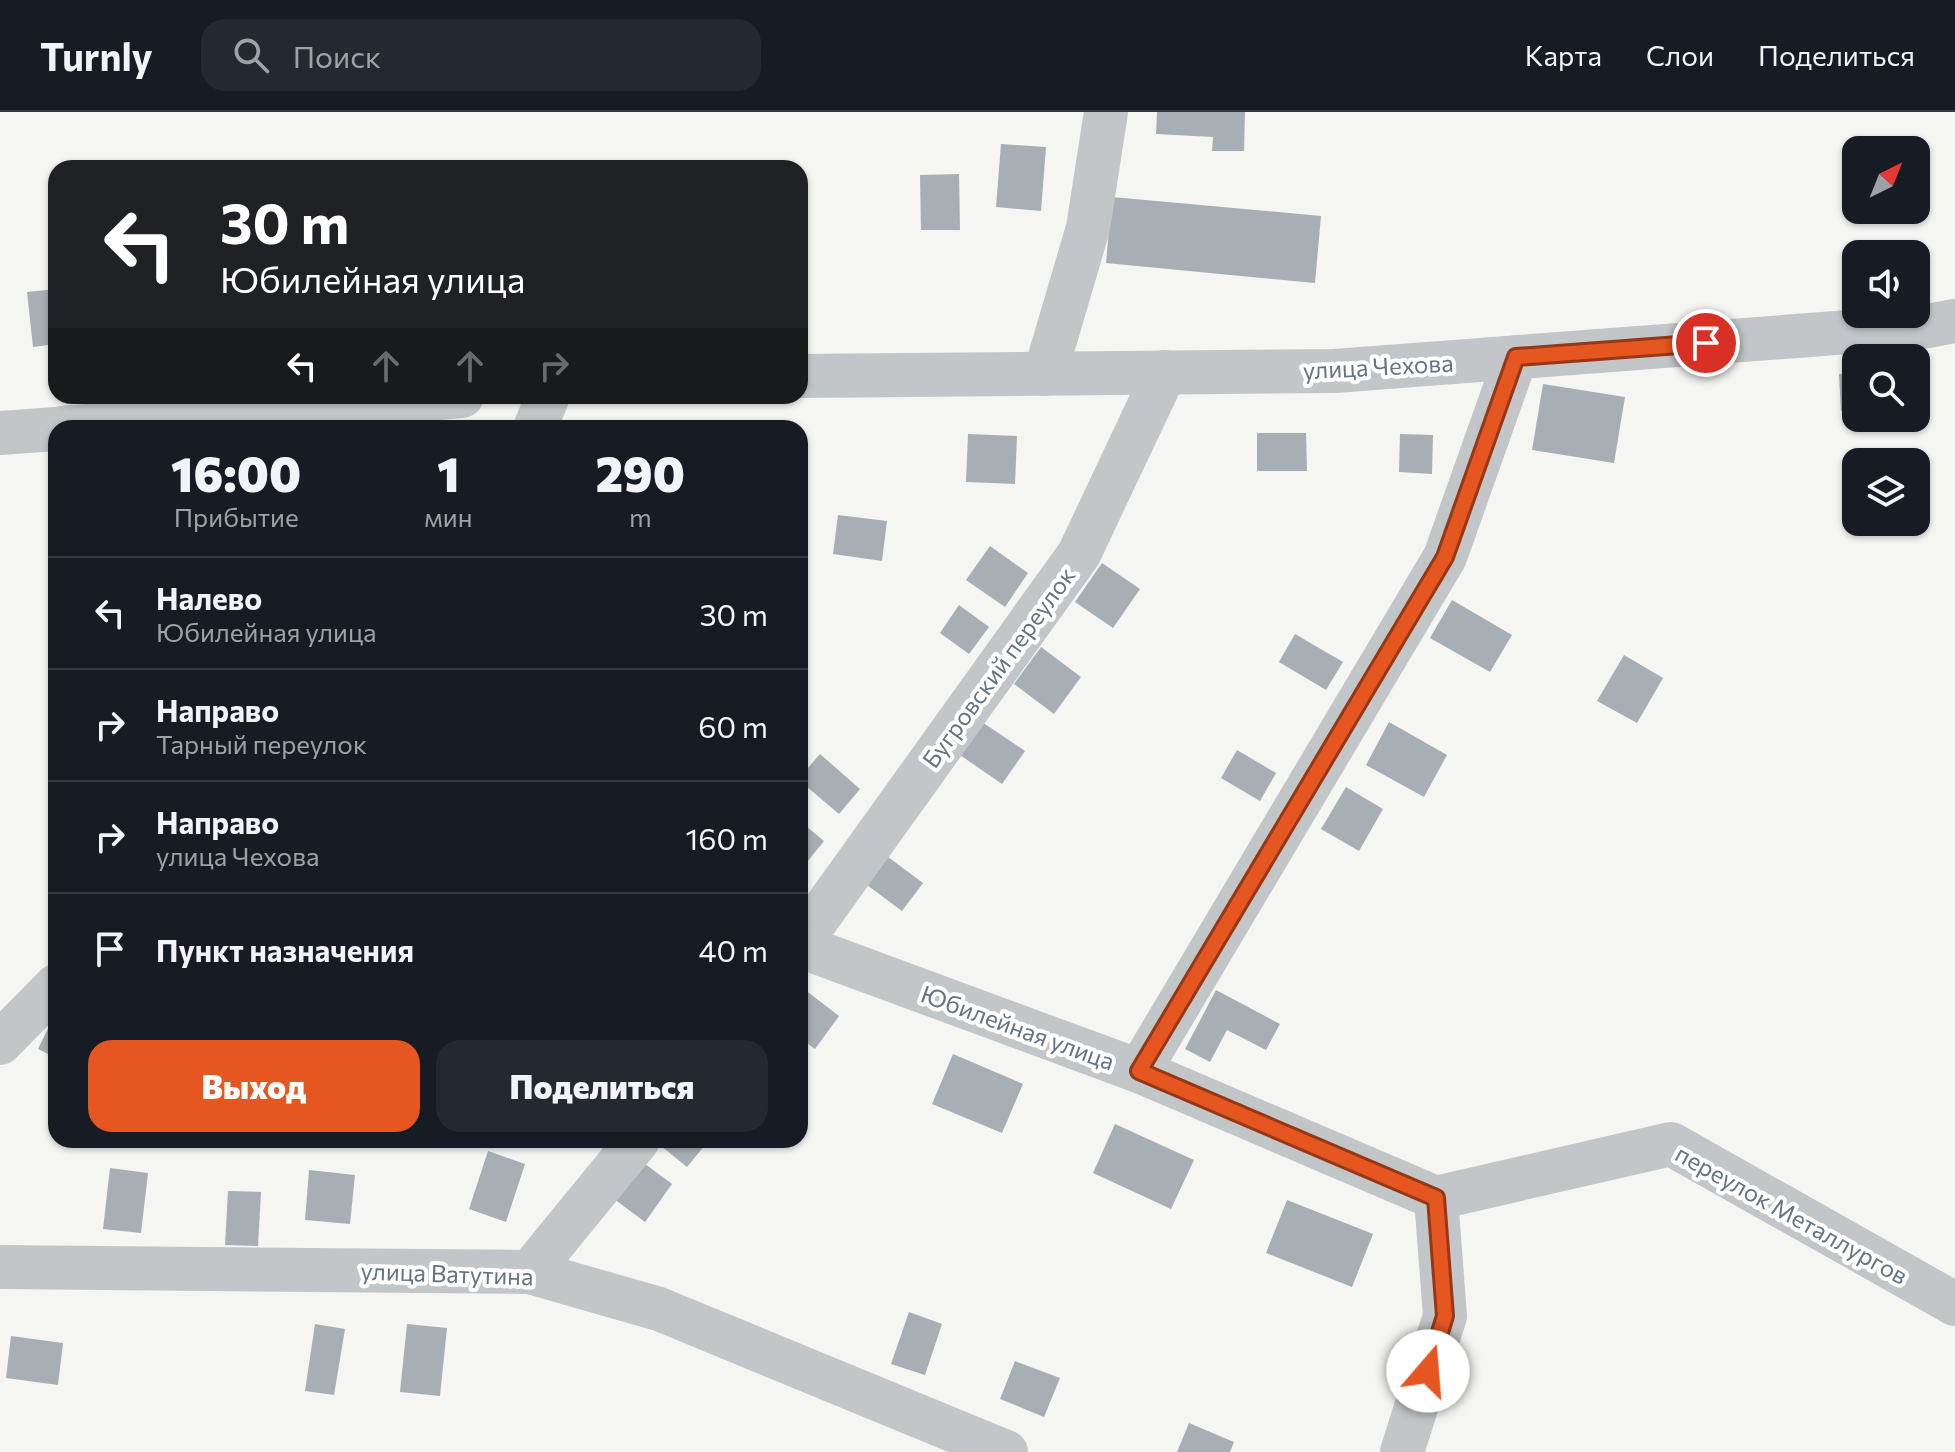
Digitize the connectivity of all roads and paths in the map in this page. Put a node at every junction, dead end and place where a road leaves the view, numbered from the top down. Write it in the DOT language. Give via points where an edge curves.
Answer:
graph roads {
  1 [pos="1106,112"];
  2 [pos="1955,321"];
  3 [pos="1516,357"];
  4 [pos="1165,372"];
  5 [pos="1045,374"];
  6 [pos="808,376"];
  7 [pos="362,404"];
  8 [pos="162,420"];
  9 [pos="48,430"];
  10 [pos="0,433"];
  11 [pos="808,933"];
  12 [pos="808,947"];
  13 [pos="48,994"];
  14 [pos="0,1043"];
  15 [pos="1139,1071"];
  16 [pos="631,1148"];
  17 [pos="1436,1198"];
  18 [pos="0,1267"];
  19 [pos="530,1272"];
  20 [pos="1955,1304"];
  21 [pos="1006,1452"];
  22 [pos="1402,1452"];
  1 -- 5 [label="street" via="1088,228"];
  2 -- 3 [label="street, улица Чехова"];
  3 -- 4 [label="street, улица Чехова" via="1335,371"];
  3 -- 15 [label="street" via="1445,557"];
  4 -- 5 [label="street, улица Чехова"];
  4 -- 11 [label="street, Бугровский переулок" via="1079,554"];
  5 -- 6 [label="street, улица Чехова"];
  7 -- 8 [label="street"];
  9 -- 10 [label="street"];
  12 -- 15 [label="street, Юбилейная улица"];
  13 -- 14 [label="street"];
  15 -- 17 [label="street, Юбилейная улица"];
  16 -- 19 [label="street"];
  17 -- 20 [label="street, переулок Металлургов" via="1671,1144"];
  17 -- 22 [label="street" via="1445,1316"];
  18 -- 19 [label="street, улица Ватутина"];
  19 -- 21 [label="street, улица Ватутина" via="659,1309"];
}
